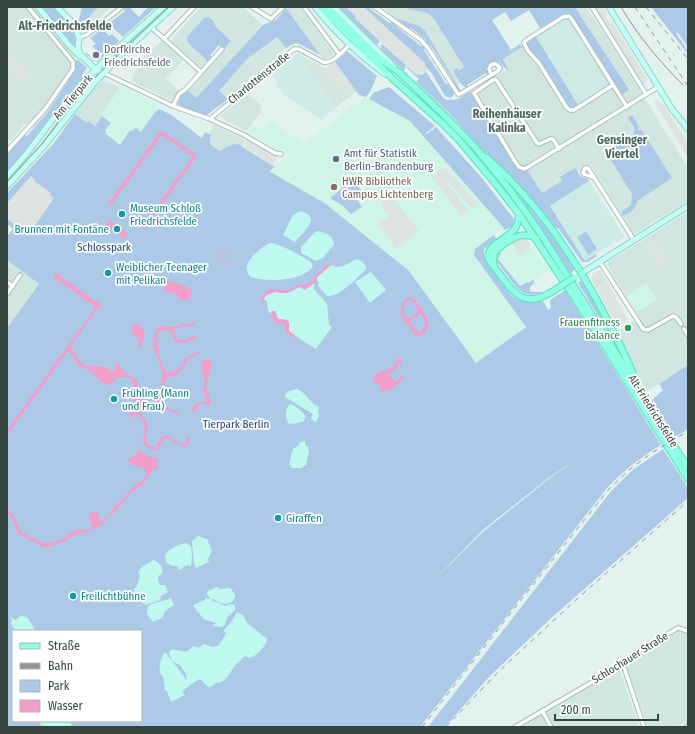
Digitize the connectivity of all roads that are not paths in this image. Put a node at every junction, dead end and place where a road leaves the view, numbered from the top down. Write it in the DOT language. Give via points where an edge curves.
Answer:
graph roads {
  1 [pos="28,7"];
  2 [pos="38,7"];
  3 [pos="57,7"];
  4 [pos="122,7"];
  5 [pos="163,7"];
  6 [pos="172,7"];
  7 [pos="194,7"];
  8 [pos="252,7"];
  9 [pos="283,7"];
  10 [pos="304,7"];
  11 [pos="315,7"];
  12 [pos="320,7"];
  13 [pos="327,7"];
  14 [pos="334,7"];
  15 [pos="375,7"];
  16 [pos="592,7"];
  17 [pos="609,7"];
  18 [pos="151,27"];
  19 [pos="79,38"];
  20 [pos="164,39"];
  21 [pos="65,41"];
  22 [pos="350,44"];
  23 [pos="59,45"];
  24 [pos="222,49"];
  25 [pos="339,54"];
  26 [pos="83,57"];
  27 [pos="96,70"];
  28 [pos="201,72"];
  29 [pos="399,72"];
  30 [pos="104,73"];
  31 [pos="492,74"];
  32 [pos="393,80"];
  33 [pos="613,85"];
  34 [pos="658,87"];
  35 [pos="646,94"];
  36 [pos="173,106"];
  37 [pos="627,107"];
  38 [pos="210,119"];
  39 [pos="688,129"];
  40 [pos="474,146"];
  41 [pos="8,148"];
  42 [pos="559,148"];
  43 [pos="282,154"];
  44 [pos="7,176"];
  45 [pos="594,178"];
  46 [pos="7,186"];
  47 [pos="688,206"];
  48 [pos="519,214"];
  49 [pos="536,239"];
  50 [pos="634,240"];
  51 [pos="600,262"];
  52 [pos="495,267"];
  53 [pos="582,273"];
  54 [pos="20,275"];
  55 [pos="7,282"];
  56 [pos="13,286"];
  57 [pos="7,294"];
  58 [pos="681,324"];
  59 [pos="684,329"];
  60 [pos="688,335"];
  61 [pos="638,386"];
  62 [pos="688,468"];
  63 [pos="688,479"];
  64 [pos="688,630"];
  65 [pos="623,664"];
  66 [pos="544,710"];
  67 [pos="515,727"];
  68 [pos="551,727"];
  69 [pos="644,727"];
  1 -- 23 [label="street"];
  2 -- 21 [label="main road"];
  3 -- 19 [label="main road" via="74,25"];
  4 -- 19 [label="street" via="88,34"];
  5 -- 27 [label="main road, Am Tierpark"];
  6 -- 18 [label="main road, Am Tierpark"];
  7 -- 20 [label="street"];
  8 -- 9 [label="street" via="271,19"];
  10 -- 25 [label="street"];
  11 -- 22 [label="main road"];
  12 -- 32 [label="main road"];
  13 -- 29 [label="main road" via="380,59"];
  14 -- 29 [label="main road"];
  15 -- 31 [label="street" via="421,40 458,94"];
  16 -- 35 [label="street"];
  17 -- 34 [label="main road"];
  18 -- 20 [label="street"];
  18 -- 30 [label="main road, Am Tierpark"];
  19 -- 26 [label="main road" via="79,50"];
  20 -- 28 [label="street"];
  21 -- 23 [label="street"];
  21 -- 26 [label="main road"];
  22 -- 25 [label="street, Charlottenstraße"];
  22 -- 32 [label="main road"];
  23 -- 41 [label="street, Am Tierpark" via="72,61 73,69 46,108"];
  24 -- 28 [label="street"];
  25 -- 38 [label="street, Charlottenstraße" via="330,62 324,63 299,49 294,49"];
  26 -- 27 [label="main road"];
  27 -- 30 [label="main road"];
  27 -- 44 [label="main road, Am Tierpark"];
  28 -- 36 [label="street" via="180,94"];
  29 -- 40 [label="main road"];
  30 -- 36 [label="street"];
  30 -- 46 [label="main road, Am Tierpark" via="85,93 47,143"];
  32 -- 48 [label="main road, Alt-Friedrichsfelde" via="458,140"];
  33 -- 33 [label="street" via="574,110 570,110 524,43 563,17 569,16"];
  33 -- 37 [label="street"];
  34 -- 35 [label="street"];
  34 -- 39 [label="main road"];
  35 -- 37 [label="street"];
  36 -- 38 [label="street"];
  37 -- 42 [label="street"];
  38 -- 43 [label="street" via="244,134 275,153"];
  40 -- 53 [label="main road" via="524,195 558,236"];
  40 -- 61 [label="main road, Alt-Friedrichsfelde" via="541,234"];
  42 -- 42 [label="street" via="553,139 537,143 495,79 474,93 519,168 524,169"];
  45 -- 50 [label="street"];
  47 -- 50 [label="main road"];
  48 -- 49 [label="main road, Alt-Friedrichsfelde"];
  48 -- 52 [label="main road" via="514,230 489,252 489,260"];
  49 -- 52 [label="main road" via="525,235 516,236 496,250 493,259"];
  49 -- 63 [label="main road, Alt-Friedrichsfelde"];
  50 -- 51 [label="main road"];
  51 -- 53 [label="main road"];
  51 -- 58 [label="street" via="643,329 648,330 673,316"];
  52 -- 53 [label="main road, bridge" via="518,296 533,299 546,295"];
  53 -- 61 [label="main road" via="624,353"];
  54 -- 56 [label="street"];
  55 -- 56 [label="street"];
  56 -- 57 [label="street"];
  59 -- 60 [label="street"];
  61 -- 62 [label="main road, Alt-Friedrichsfelde"];
  64 -- 65 [label="street, Schlochauer Straße" via="676,629 624,660"];
  65 -- 66 [label="street, Schlochauer Straße"];
  65 -- 69 [label="street"];
  66 -- 67 [label="street, Schlochauer Straße"];
  66 -- 68 [label="street"];
}
